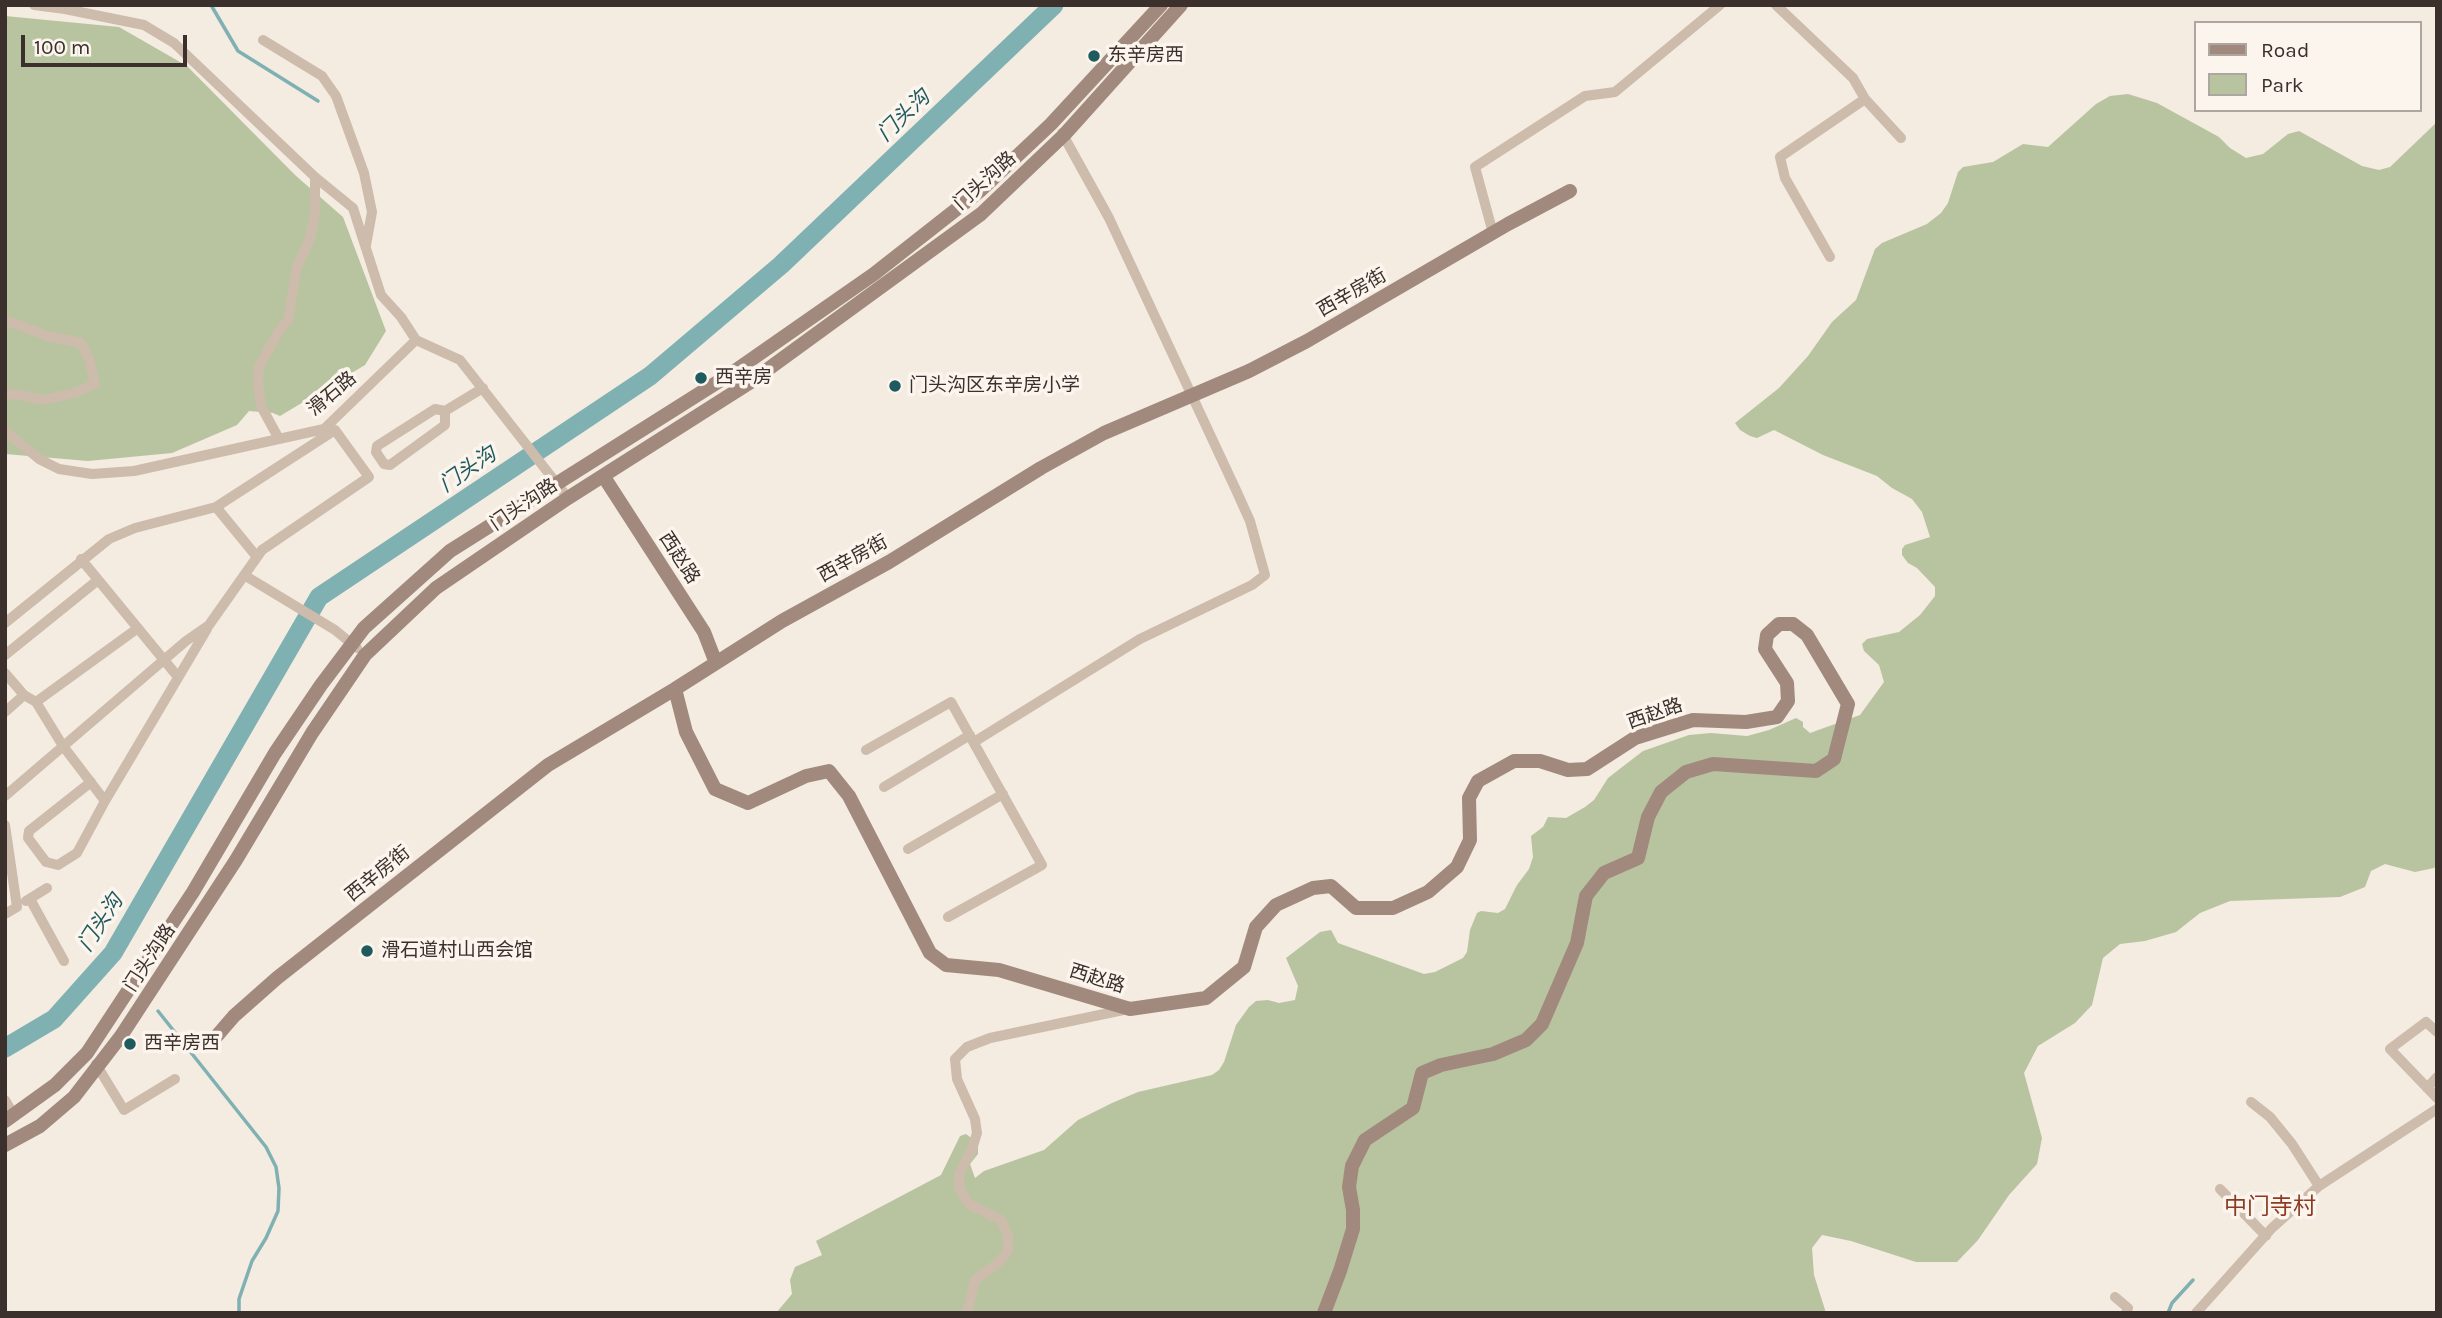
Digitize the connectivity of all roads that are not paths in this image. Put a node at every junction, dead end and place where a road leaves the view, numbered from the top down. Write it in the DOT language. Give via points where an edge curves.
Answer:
graph roads {
  1 [pos="34,5"];
  2 [pos="1161,5"];
  3 [pos="1181,5"];
  4 [pos="1720,5"];
  5 [pos="1776,5"];
  6 [pos="263,40"];
  7 [pos="1865,99"];
  8 [pos="1051,124"];
  9 [pos="1064,135"];
  10 [pos="1901,138"];
  11 [pos="315,177"];
  12 [pos="1570,191"];
  13 [pos="1493,233"];
  14 [pos="366,245"];
  15 [pos="1830,257"];
  16 [pos="5,320"];
  17 [pos="416,340"];
  18 [pos="483,388"];
  19 [pos="5,394"];
  20 [pos="1191,395"];
  21 [pos="445,411"];
  22 [pos="5,431"];
  23 [pos="279,439"];
  24 [pos="604,477"];
  25 [pos="557,484"];
  26 [pos="568,498"];
  27 [pos="216,507"];
  28 [pos="257,557"];
  29 [pos="81,559"];
  30 [pos="244,575"];
  31 [pos="98,580"];
  32 [pos="5,623"];
  33 [pos="209,625"];
  34 [pos="138,628"];
  35 [pos="352,644"];
  36 [pos="5,655"];
  37 [pos="365,655"];
  38 [pos="164,660"];
  39 [pos="716,663"];
  40 [pos="5,673"];
  41 [pos="178,677"];
  42 [pos="675,689"];
  43 [pos="24,695"];
  44 [pos="36,702"];
  45 [pos="5,712"];
  46 [pos="972,739"];
  47 [pos="64,746"];
  48 [pos="866,750"];
  49 [pos="90,782"];
  50 [pos="884,787"];
  51 [pos="1003,794"];
  52 [pos="5,796"];
  53 [pos="105,801"];
  54 [pos="5,825"];
  55 [pos="908,849"];
  56 [pos="47,888"];
  57 [pos="30,899"];
  58 [pos="17,907"];
  59 [pos="5,914"];
  60 [pos="948,917"];
  61 [pos="64,961"];
  62 [pos="1130,1009"];
  63 [pos="2437,1032"];
  64 [pos="209,1045"];
  65 [pos="87,1053"];
  66 [pos="98,1066"];
  67 [pos="2437,1077"];
  68 [pos="174,1079"];
  69 [pos="2427,1088"];
  70 [pos="2437,1098"];
  71 [pos="5,1100"];
  72 [pos="2251,1101"];
  73 [pos="2437,1110"];
  74 [pos="10,1118"];
  75 [pos="5,1145"];
  76 [pos="2319,1186"];
  77 [pos="2220,1189"];
  78 [pos="2266,1236"];
  79 [pos="2115,1297"];
  80 [pos="967,1313"];
  81 [pos="1324,1313"];
  82 [pos="2126,1313"];
  83 [pos="2196,1313"];
  1 -- 11 [label="street" via="144,25 174,43"];
  2 -- 8 [label="street, 门头沟路"];
  3 -- 9 [label="street, 门头沟路"];
  4 -- 13 [label="street" via="1615,92 1585,96 1475,167"];
  5 -- 7 [label="street" via="1853,78"];
  6 -- 14 [label="street" via="322,76 336,96 364,173 372,212"];
  7 -- 10 [label="street"];
  7 -- 15 [label="street" via="1780,157 1785,178"];
  8 -- 9 [label="street"];
  8 -- 25 [label="street, 门头沟路" via="981,190 868,278 732,373"];
  9 -- 20 [label="street" via="1109,218"];
  9 -- 24 [label="street, 门头沟路" via="981,214 749,383"];
  11 -- 14 [label="street" via="353,208"];
  11 -- 23 [label="street" via="315,215 297,267 288,320 259,367 261,405"];
  12 -- 13 [label="street, 西辛房街"];
  13 -- 20 [label="street, 西辛房街" via="1307,341"];
  14 -- 17 [label="street" via="381,295"];
  16 -- 19 [label="street" via="81,343 96,384 44,400"];
  17 -- 18 [label="street" via="460,360"];
  17 -- 23 [label="street, 滑石路" via="324,429"];
  18 -- 21 [label="street"];
  18 -- 25 [label="street"];
  20 -- 39 [label="street, 西辛房街" via="1104,433 1041,468"];
  20 -- 46 [label="street" via="1250,521 1265,575 1140,639"];
  21 -- 21 [label="street" via="435,409 377,446 384,464 390,465 445,425"];
  22 -- 23 [label="street, 滑石路" via="59,469 92,474 134,471"];
  24 -- 26 [label="street, 门头沟路"];
  24 -- 39 [label="street, 西赵路" via="704,632"];
  25 -- 26 [label="street"];
  25 -- 35 [label="street, 门头沟路" via="450,551"];
  26 -- 37 [label="street, 门头沟路" via="436,588"];
  27 -- 28 [label="street"];
  27 -- 28 [label="street" via="335,430 369,477"];
  27 -- 29 [label="street" via="135,528"];
  28 -- 30 [label="street"];
  29 -- 31 [label="street"];
  29 -- 32 [label="street"];
  30 -- 33 [label="street"];
  30 -- 35 [label="street"];
  31 -- 34 [label="street"];
  31 -- 36 [label="street"];
  33 -- 38 [label="street"];
  33 -- 41 [label="street"];
  34 -- 38 [label="street"];
  34 -- 44 [label="street"];
  35 -- 37 [label="street"];
  35 -- 65 [label="street, 门头沟路" via="282,743 193,892"];
  37 -- 66 [label="street, 门头沟路" via="157,984"];
  38 -- 41 [label="street"];
  38 -- 47 [label="street"];
  39 -- 42 [label="street, 西辛房街"];
  40 -- 43 [label="street"];
  41 -- 53 [label="street"];
  42 -- 62 [label="street, 西赵路" via="686,732 715,789 748,803 806,776 829,771 849,796 930,953 946,965 999,970"];
  42 -- 64 [label="street, 西辛房街" via="548,765 507,796 277,978"];
  43 -- 44 [label="street"];
  43 -- 45 [label="street"];
  44 -- 47 [label="street"];
  46 -- 48 [label="street" via="951,702"];
  46 -- 50 [label="street"];
  46 -- 51 [label="street"];
  47 -- 49 [label="street"];
  47 -- 52 [label="street"];
  49 -- 53 [label="street"];
  49 -- 53 [label="street" via="29,831 28,838 46,862 58,865 77,853"];
  51 -- 55 [label="street"];
  51 -- 60 [label="street" via="1042,864"];
  54 -- 58 [label="street"];
  56 -- 57 [label="street"];
  57 -- 58 [label="street"];
  57 -- 61 [label="street"];
  58 -- 59 [label="street"];
  62 -- 80 [label="street" via="990,1038 967,1047 955,1059 957,1079 977,1133 959,1175 960,1190 969,1205 1001,1220 1008,1236 1008,1251 975,1280"];
  62 -- 81 [label="street, 西赵路" via="1206,998 1244,967 1256,927 1276,905 1313,888 1331,886 1356,908 1393,908 1427,892 1457,867 1470,840 1469,798 1478,781 1514,761 1540,761 1568,771 1587,769 1635,738 1693,720 1746,722 1777,717 1788,701 1787,683 1765,649 1767,635 1779,624 1793,624 1807,635 1848,704 1834,759 1816,771 1713,764 1686,772 1661,792 1648,817 1638,858 1604,873 1586,895 1577,943 1542,1024 1526,1040 1493,1054 1422,1073 1413,1108 1365,1140 1352,1166 1349,1187 1353,1229"];
  63 -- 69 [label="street" via="2426,1022 2390,1049"];
  65 -- 66 [label="street"];
  65 -- 74 [label="street, 门头沟路" via="55,1085"];
  66 -- 68 [label="street" via="124,1110"];
  66 -- 75 [label="street, 门头沟路" via="74,1097 40,1126"];
  67 -- 69 [label="street"];
  69 -- 70 [label="street"];
  71 -- 74 [label="street"];
  72 -- 76 [label="street" via="2292,1144"];
  73 -- 76 [label="street"];
  76 -- 78 [label="street"];
  77 -- 78 [label="street"];
  78 -- 83 [label="street"];
  79 -- 82 [label="street" via="2128,1308"];
}
